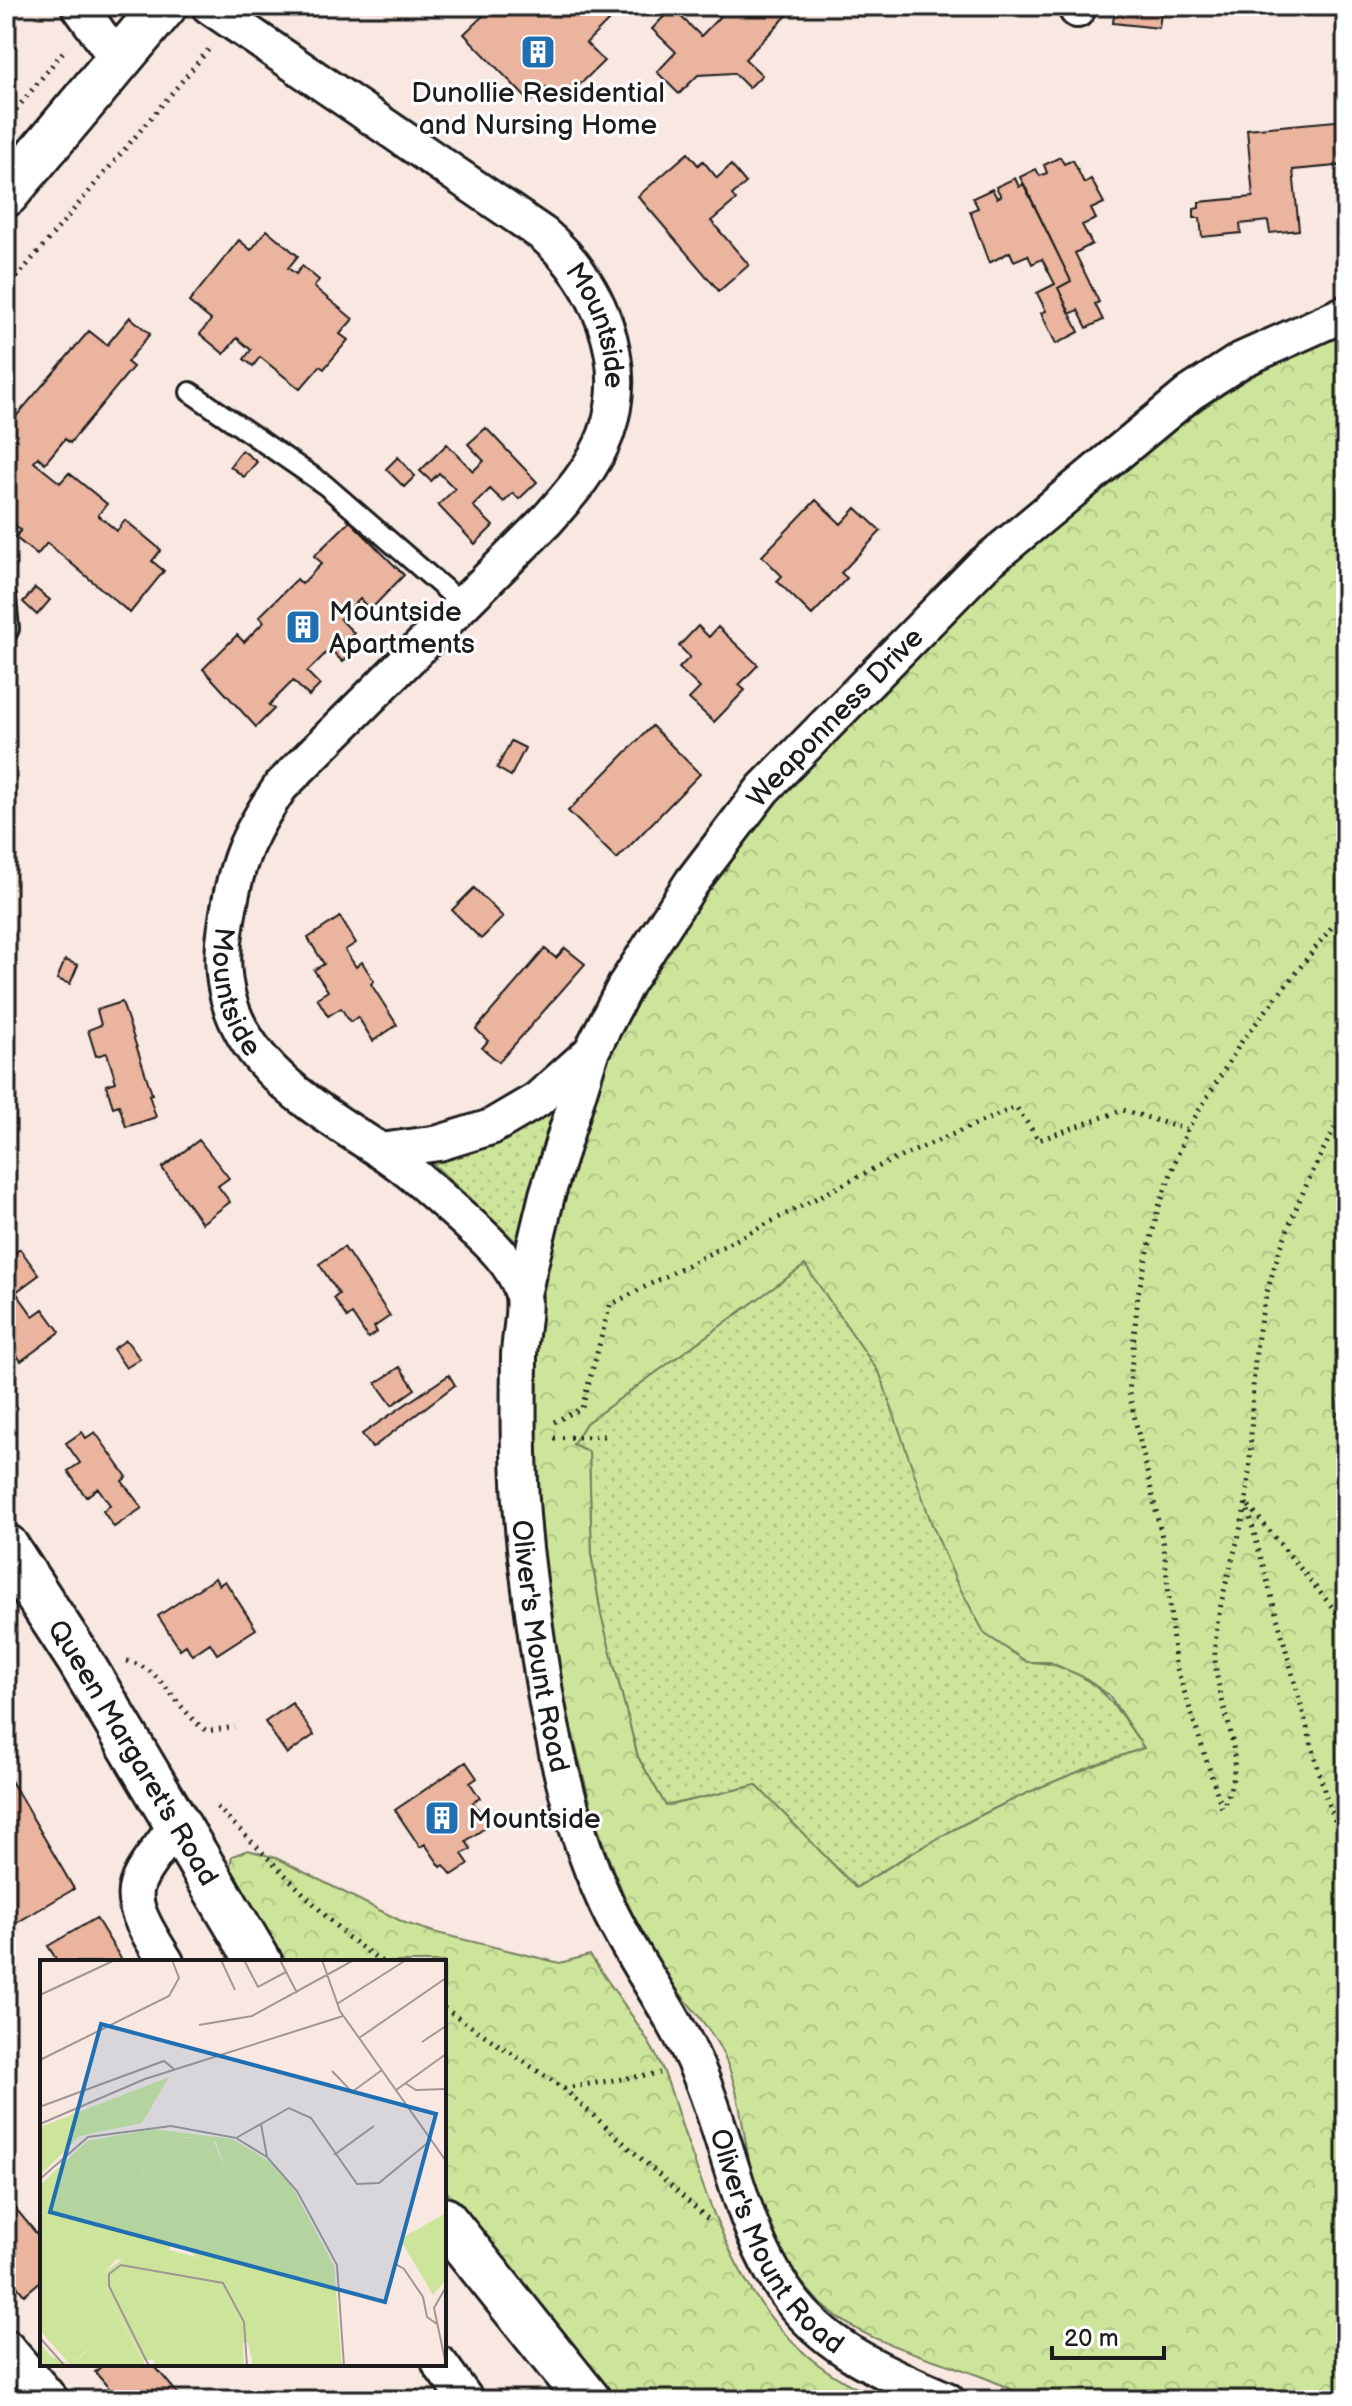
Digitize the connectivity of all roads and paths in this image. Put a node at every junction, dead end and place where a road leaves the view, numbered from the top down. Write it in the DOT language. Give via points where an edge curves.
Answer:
graph roads {
  1 [pos="164,6"];
  2 [pos="84,14"];
  3 [pos="220,15"];
  4 [pos="117,59"];
  5 [pos="6,122"];
  6 [pos="6,194"];
  7 [pos="6,290"];
  8 [pos="1346,313"];
  9 [pos="190,392"];
  10 [pos="6,597"];
  11 [pos="461,603"];
  12 [pos="6,635"];
  13 [pos="1346,909"];
  14 [pos="591,1052"];
  15 [pos="1346,1106"];
  16 [pos="1187,1130"];
  17 [pos="380,1151"];
  18 [pos="523,1294"];
  19 [pos="604,1436"];
  20 [pos="517,1440"];
  21 [pos="1245,1502"];
  22 [pos="6,1547"];
  23 [pos="1346,1624"];
  24 [pos="79,1659"];
  25 [pos="141,1664"];
  26 [pos="130,1674"];
  27 [pos="235,1727"];
  28 [pos="197,1814"];
  29 [pos="1346,1850"];
  30 [pos="165,1960"];
  31 [pos="258,1960"];
  32 [pos="379,1960"];
  33 [pos="446,2009"];
  34 [pos="697,2066"];
  35 [pos="563,2088"];
  36 [pos="446,2222"];
  37 [pos="713,2224"];
  38 [pos="6,2347"];
  39 [pos="441,2366"];
  40 [pos="51,2400"];
  41 [pos="466,2400"];
  42 [pos="588,2400"];
  43 [pos="947,2400"];
  1 -- 4 [label="main road"];
  2 -- 4 [label="street"];
  2 -- 5 [label="path"];
  3 -- 7 [label="path"];
  3 -- 11 [label="street, Mountside" via="543,234 569,256 600,308 615,402 606,436 582,480"];
  4 -- 6 [label="main road"];
  8 -- 14 [label="street, Weaponness Drive" via="1241,360 1190,393 941,605 763,789 692,882 626,984"];
  9 -- 11 [label="lane" via="325,485"];
  10 -- 12 [label="lane"];
  11 -- 17 [label="street, Mountside" via="266,807 234,872 221,952 225,992 245,1039 260,1059 324,1117"];
  13 -- 16 [label="path" via="1242,1041"];
  14 -- 17 [label="street, Weaponness Drive" via="537,1100 491,1127 439,1143"];
  14 -- 18 [label="street, Oliver's Mount Road"];
  15 -- 21 [label="path" via="1296,1201 1261,1320"];
  16 -- 20 [label="path" via="1123,1110 1039,1140 1016,1107 875,1168 610,1305 582,1408"];
  16 -- 21 [label="path" via="1158,1209 1138,1294 1129,1393 1164,1546 1175,1663 1222,1808 1233,1789 1236,1765 1215,1652 1221,1601"];
  17 -- 18 [label="street" via="497,1249"];
  18 -- 20 [label="street, Oliver's Mount Road"];
  19 -- 20 [label="path"];
  20 -- 34 [label="street, Oliver's Mount Road" via="536,1641 556,1755 603,1896"];
  21 -- 23 [label="path"];
  21 -- 29 [label="path" via="1326,1797"];
  22 -- 24 [label="main road, Queen Margaret's Road"];
  24 -- 26 [label="path" via="122,1660"];
  24 -- 28 [label="main road, Queen Margaret's Road"];
  25 -- 27 [label="path" via="192,1721 207,1731"];
  28 -- 30 [label="street" via="137,1879 138,1917"];
  28 -- 31 [label="main road, Queen Margaret's Road"];
  28 -- 32 [label="path"];
  33 -- 35 [label="path"];
  34 -- 35 [label="path"];
  34 -- 43 [label="street, Oliver's Mount Road" via="762,2248 797,2307 836,2346"];
  35 -- 37 [label="path"];
  36 -- 42 [label="main road"];
  38 -- 40 [label="street"];
  39 -- 41 [label="street"];
}
